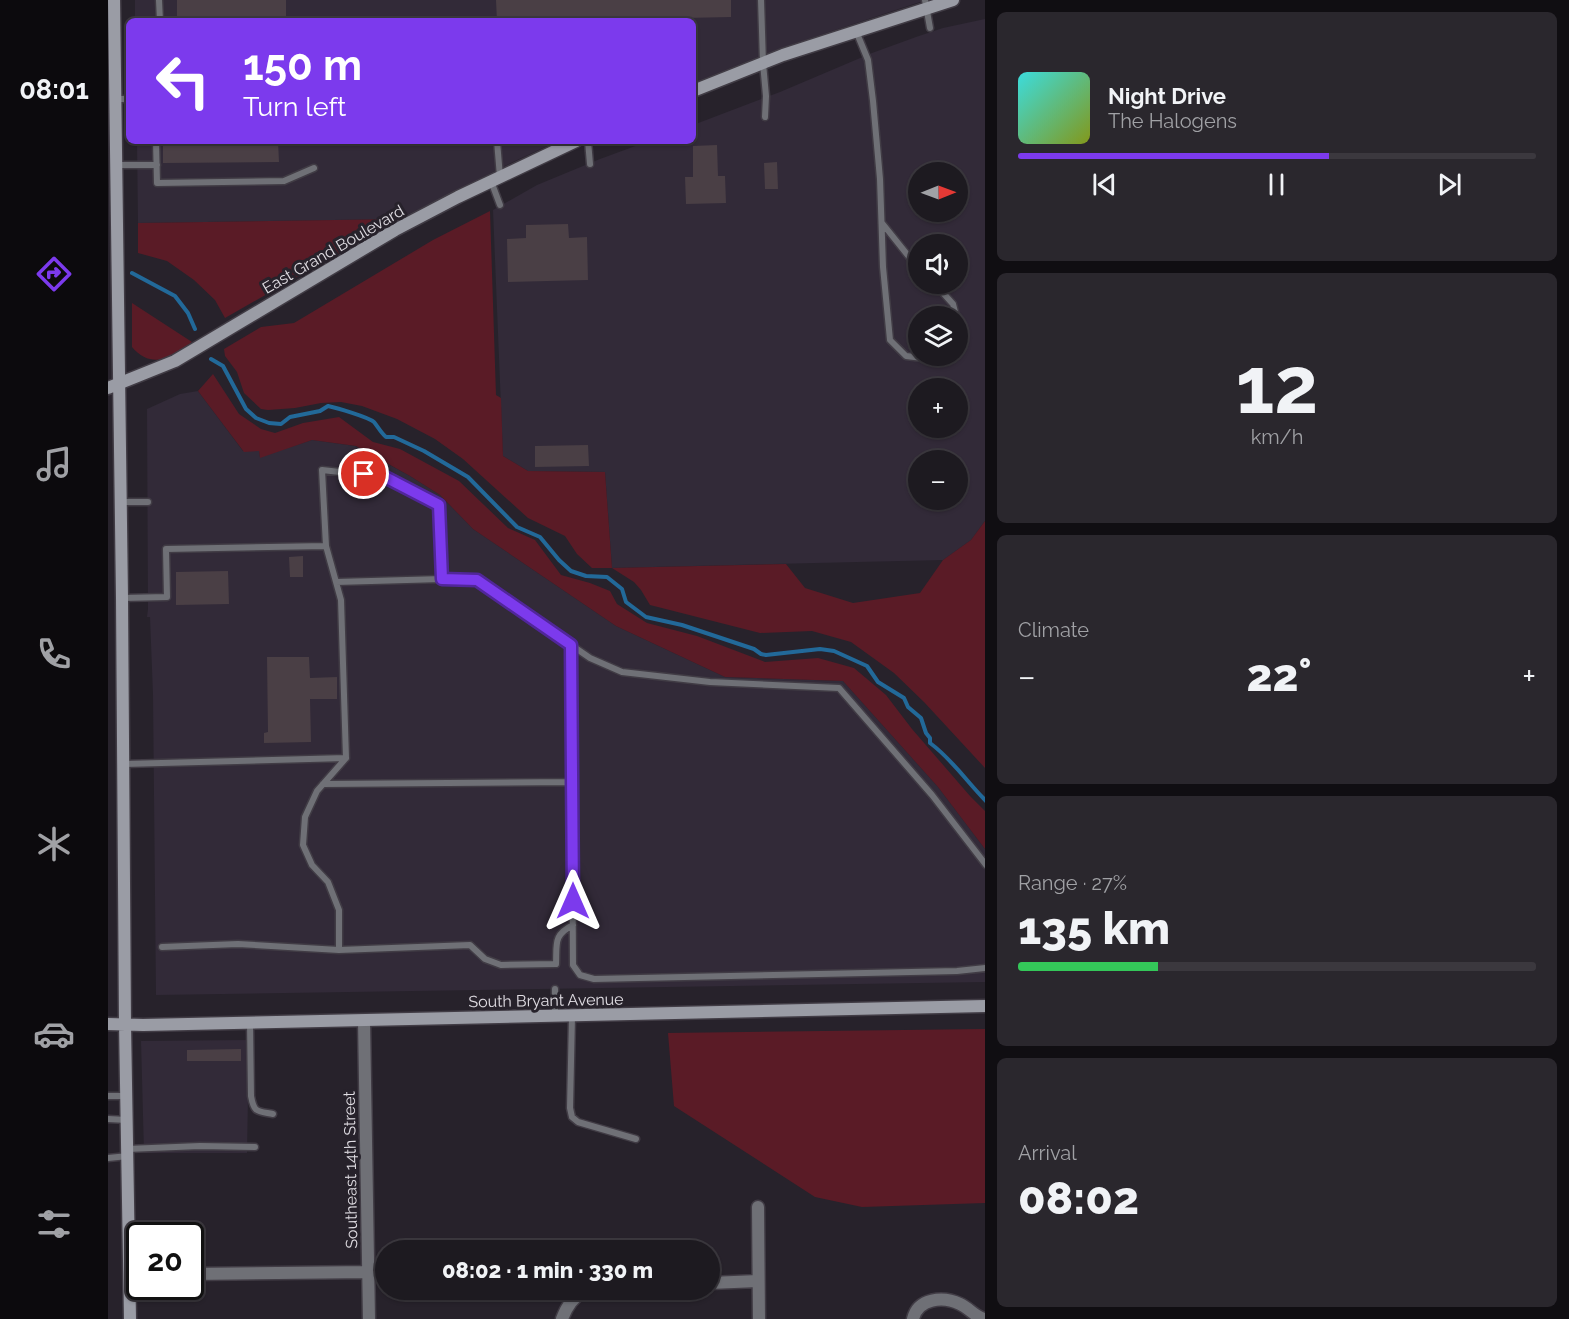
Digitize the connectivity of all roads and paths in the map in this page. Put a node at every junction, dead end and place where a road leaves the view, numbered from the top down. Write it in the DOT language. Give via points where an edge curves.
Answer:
graph roads {
  1 [pos="114,0"];
  2 [pos="159,0"];
  3 [pos="761,0"];
  4 [pos="953,0"];
  5 [pos="925,4"];
  6 [pos="160,18"];
  7 [pos="930,28"];
  8 [pos="111,30"];
  9 [pos="856,31"];
  10 [pos="764,63"];
  11 [pos="696,90"];
  12 [pos="116,99"];
  13 [pos="126,99"];
  14 [pos="765,117"];
  15 [pos="112,127"];
  16 [pos="156,144"];
  17 [pos="497,144"];
  18 [pos="570,144"];
  19 [pos="588,144"];
  20 [pos="590,164"];
  21 [pos="116,165"];
  22 [pos="157,165"];
  23 [pos="314,168"];
  24 [pos="495,179"];
  25 [pos="500,205"];
  26 [pos="882,223"];
  27 [pos="908,256"];
  28 [pos="944,294"];
  29 [pos="954,306"];
  30 [pos="908,356"];
  31 [pos="114,385"];
  32 [pos="121,502"];
  33 [pos="148,502"];
  34 [pos="326,546"];
  35 [pos="442,579"];
  36 [pos="336,582"];
  37 [pos="122,598"];
  38 [pos="571,645"];
  39 [pos="346,758"];
  40 [pos="124,764"];
  41 [pos="572,782"];
  42 [pos="323,784"];
  43 [pos="985,863"];
  44 [pos="573,925"];
  45 [pos="162,947"];
  46 [pos="339,950"];
  47 [pos="985,968"];
  48 [pos="555,989"];
  49 [pos="985,1006"];
  50 [pos="555,1016"];
  51 [pos="572,1016"];
  52 [pos="364,1021"];
  53 [pos="250,1023"];
  54 [pos="108,1024"];
  55 [pos="125,1024"];
  56 [pos="108,1096"];
  57 [pos="126,1096"];
  58 [pos="273,1114"];
  59 [pos="108,1119"];
  60 [pos="127,1120"];
  61 [pos="636,1139"];
  62 [pos="255,1146"];
  63 [pos="128,1153"];
  64 [pos="108,1158"];
  65 [pos="758,1208"];
  66 [pos="132,1222"];
  67 [pos="369,1272"];
  68 [pos="204,1274"];
  69 [pos="758,1281"];
  70 [pos="720,1283"];
  71 [pos="132,1300"];
  72 [pos="573,1300"];
  73 [pos="130,1319"];
  74 [pos="369,1319"];
  75 [pos="562,1319"];
  76 [pos="759,1319"];
  77 [pos="914,1319"];
  78 [pos="984,1319"];
  1 -- 8 [label="street"];
  2 -- 6 [label="lane"];
  3 -- 10 [label="lane"];
  4 -- 5 [label="street"];
  5 -- 7 [label="lane"];
  5 -- 9 [label="street"];
  8 -- 12 [label="street"];
  9 -- 10 [label="street"];
  9 -- 26 [label="lane" via="868,60"];
  10 -- 11 [label="street"];
  10 -- 14 [label="lane"];
  12 -- 13 [label="lane"];
  12 -- 15 [label="street"];
  15 -- 21 [label="street"];
  16 -- 22 [label="lane"];
  17 -- 24 [label="lane"];
  18 -- 24 [label="street, East Grand Boulevard"];
  19 -- 20 [label="lane"];
  21 -- 22 [label="lane"];
  21 -- 31 [label="street"];
  22 -- 23 [label="lane" via="157,183 284,181"];
  24 -- 25 [label="lane"];
  24 -- 31 [label="street, East Grand Boulevard" via="394,230 175,361"];
  26 -- 27 [label="lane"];
  26 -- 30 [label="lane" via="890,340"];
  28 -- 29 [label="lane"];
  31 -- 32 [label="street"];
  32 -- 33 [label="lane"];
  32 -- 37 [label="street"];
  34 -- 35 [label="lane" via="322,470 385,477 439,505"];
  34 -- 36 [label="lane"];
  34 -- 37 [label="lane" via="166,549 167,597"];
  35 -- 36 [label="lane"];
  35 -- 38 [label="lane" via="477,580"];
  36 -- 39 [label="lane" via="341,600"];
  37 -- 40 [label="street"];
  38 -- 41 [label="lane"];
  38 -- 43 [label="lane" via="622,672 710,682 839,688"];
  39 -- 40 [label="lane"];
  39 -- 42 [label="lane"];
  40 -- 55 [label="street"];
  41 -- 42 [label="lane"];
  41 -- 44 [label="lane"];
  42 -- 46 [label="lane" via="305,817 303,845 312,865 328,882 339,909"];
  44 -- 46 [label="lane" via="557,937 556,964 501,965 470,945"];
  44 -- 47 [label="lane" via="573,965 580,975 594,979"];
  45 -- 46 [label="lane" via="238,944"];
  48 -- 50 [label="lane"];
  49 -- 51 [label="street, South Bryant Avenue"];
  50 -- 51 [label="street, South Bryant Avenue"];
  50 -- 52 [label="street, South Bryant Avenue"];
  51 -- 61 [label="lane" via="572,1117"];
  52 -- 53 [label="street, South Bryant Avenue"];
  52 -- 67 [label="street, Southeast 14th Street"];
  53 -- 55 [label="street, South Bryant Avenue"];
  53 -- 58 [label="lane" via="253,1108"];
  54 -- 55 [label="street, South Bryant Avenue"];
  55 -- 57 [label="street"];
  56 -- 57 [label="lane"];
  57 -- 60 [label="street"];
  59 -- 60 [label="lane"];
  60 -- 63 [label="street"];
  62 -- 63 [label="lane" via="200,1146"];
  63 -- 64 [label="lane"];
  63 -- 66 [label="street"];
  65 -- 69 [label="street"];
  67 -- 68 [label="street"];
  67 -- 74 [label="street, Southeast 14th Street"];
  69 -- 70 [label="street"];
  69 -- 76 [label="street"];
  71 -- 73 [label="street"];
  72 -- 75 [label="street"];
  77 -- 78 [label="street" via="915,1312 926,1302 942,1299 960,1304"];
}
